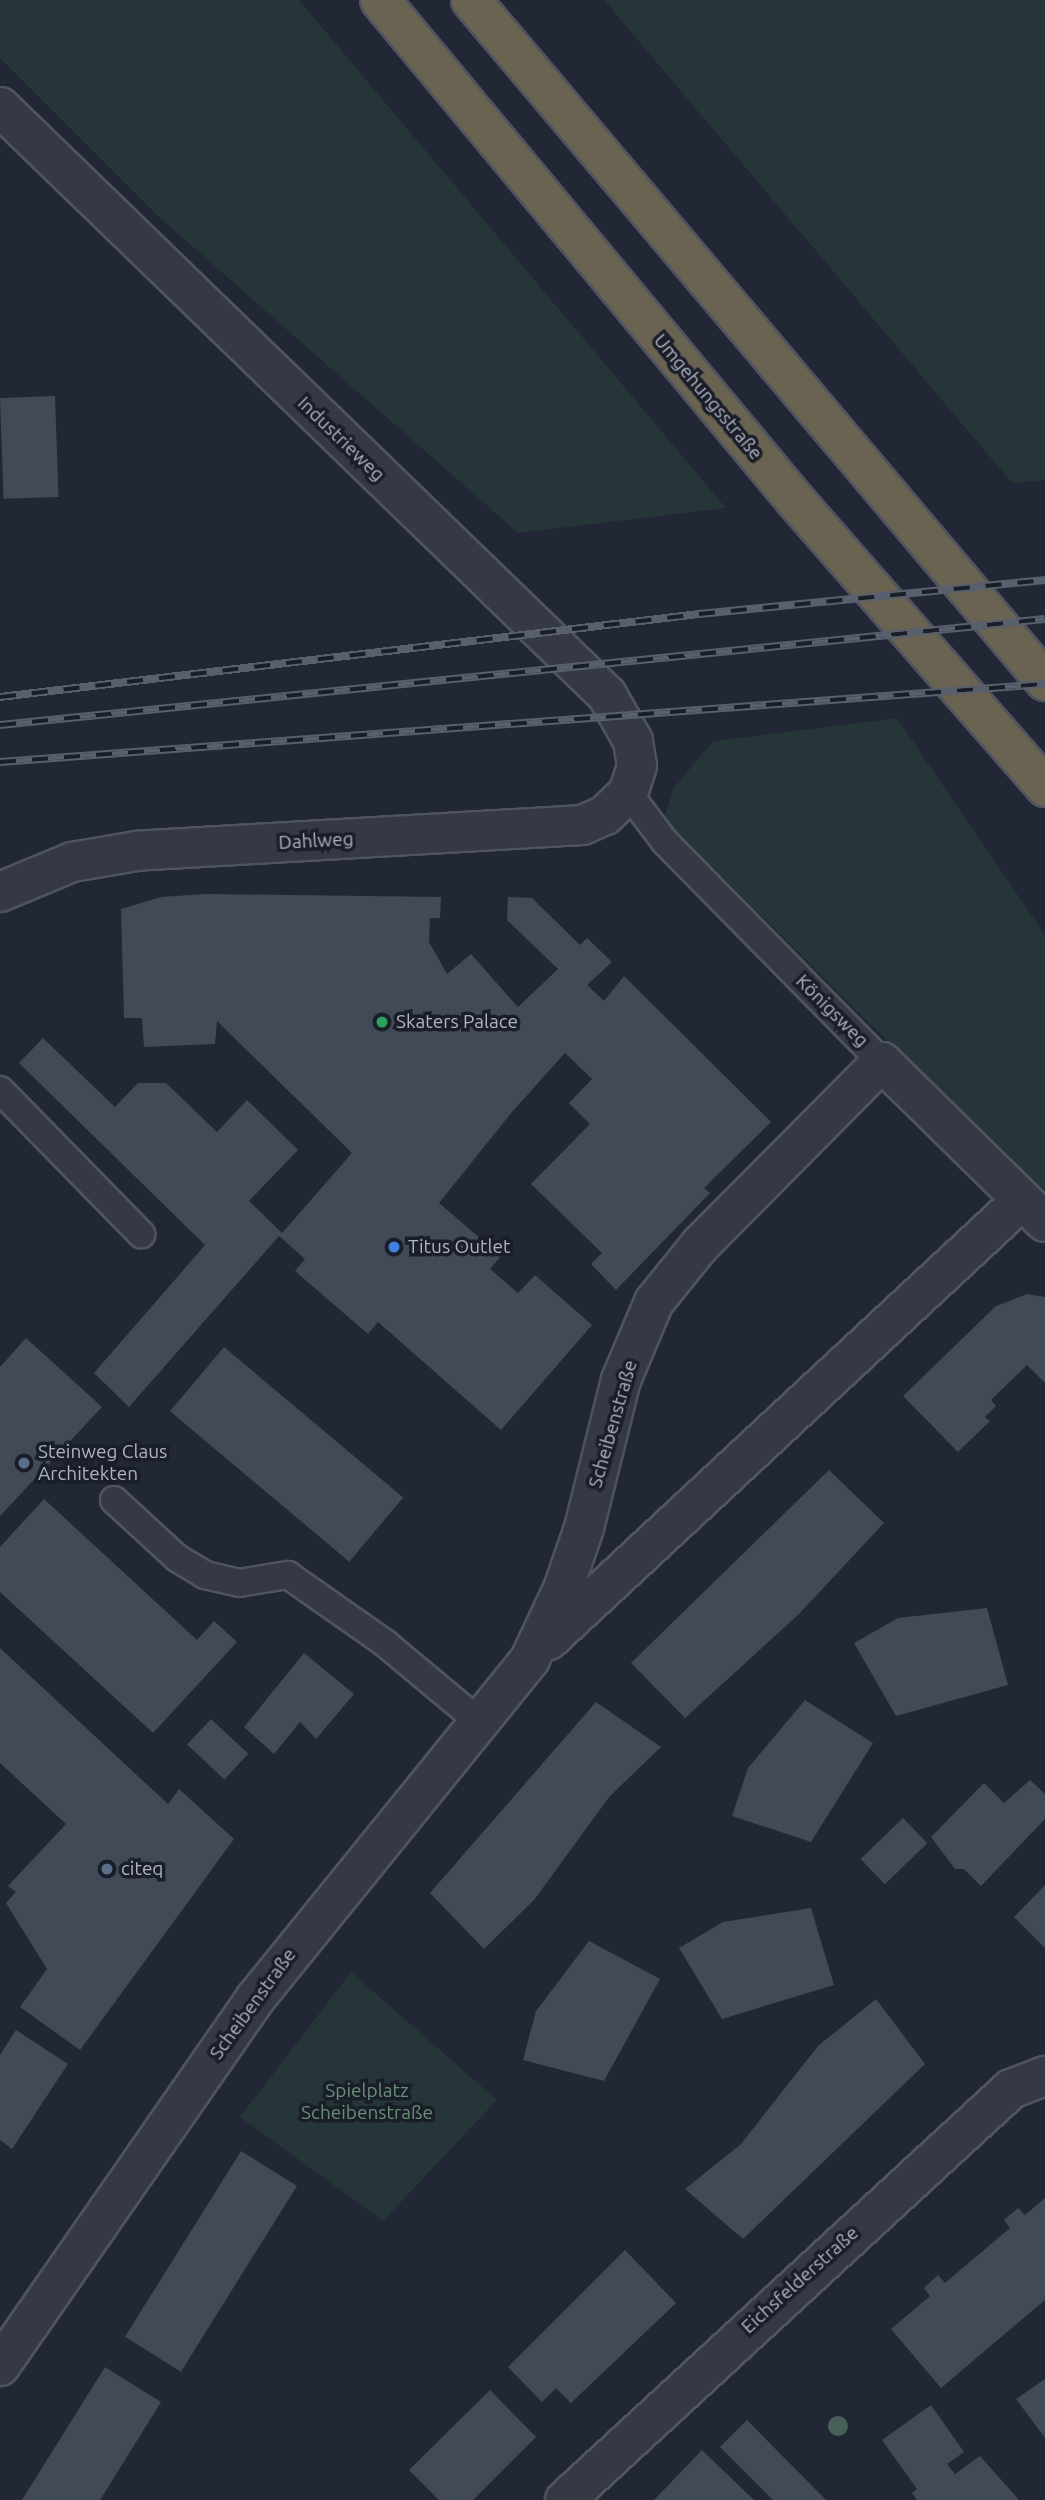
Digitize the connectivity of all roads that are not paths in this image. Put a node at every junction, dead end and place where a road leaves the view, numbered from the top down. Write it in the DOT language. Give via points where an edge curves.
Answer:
graph roads {
  1 [pos="380,0"];
  2 [pos="471,0"];
  3 [pos="0,107"];
  4 [pos="1045,681"];
  5 [pos="989,721"];
  6 [pos="1045,787"];
  7 [pos="628,793"];
  8 [pos="1045,817"];
  9 [pos="0,892"];
  10 [pos="882,1062"];
  11 [pos="0,1090"];
  12 [pos="1034,1211"];
  13 [pos="141,1234"];
  14 [pos="114,1500"];
  15 [pos="530,1659"];
  16 [pos="478,1721"];
  17 [pos="1045,2076"];
  18 [pos="0,2366"];
  19 [pos="565,2500"];
  1 -- 5 [label="highway, Umgehungsstraße" via="778,479"];
  2 -- 4 [label="highway"];
  3 -- 7 [label="street, Industrieweg" via="607,695 633,741 637,766"];
  5 -- 6 [label="highway, Umgehungsstraße"];
  5 -- 8 [label="highway"];
  7 -- 9 [label="street, Dahlweg" via="605,815 583,825 137,851 72,862"];
  7 -- 10 [label="lane, Königsweg" via="665,842"];
  10 -- 12 [label="street, Königsweg"];
  10 -- 15 [label="street, Scheibenstraße" via="701,1245 654,1302 621,1380 599,1475 563,1589"];
  11 -- 13 [label="lane"];
  12 -- 15 [label="street, Scheibenstraße"];
  14 -- 16 [label="lane" via="177,1558 205,1575 239,1583 288,1575 386,1644"];
  15 -- 16 [label="street, Scheibenstraße"];
  16 -- 18 [label="street, Scheibenstraße" via="255,1999"];
  17 -- 19 [label="street, Eichsfelderstraße" via="1039,2074 1010,2090"];
}
